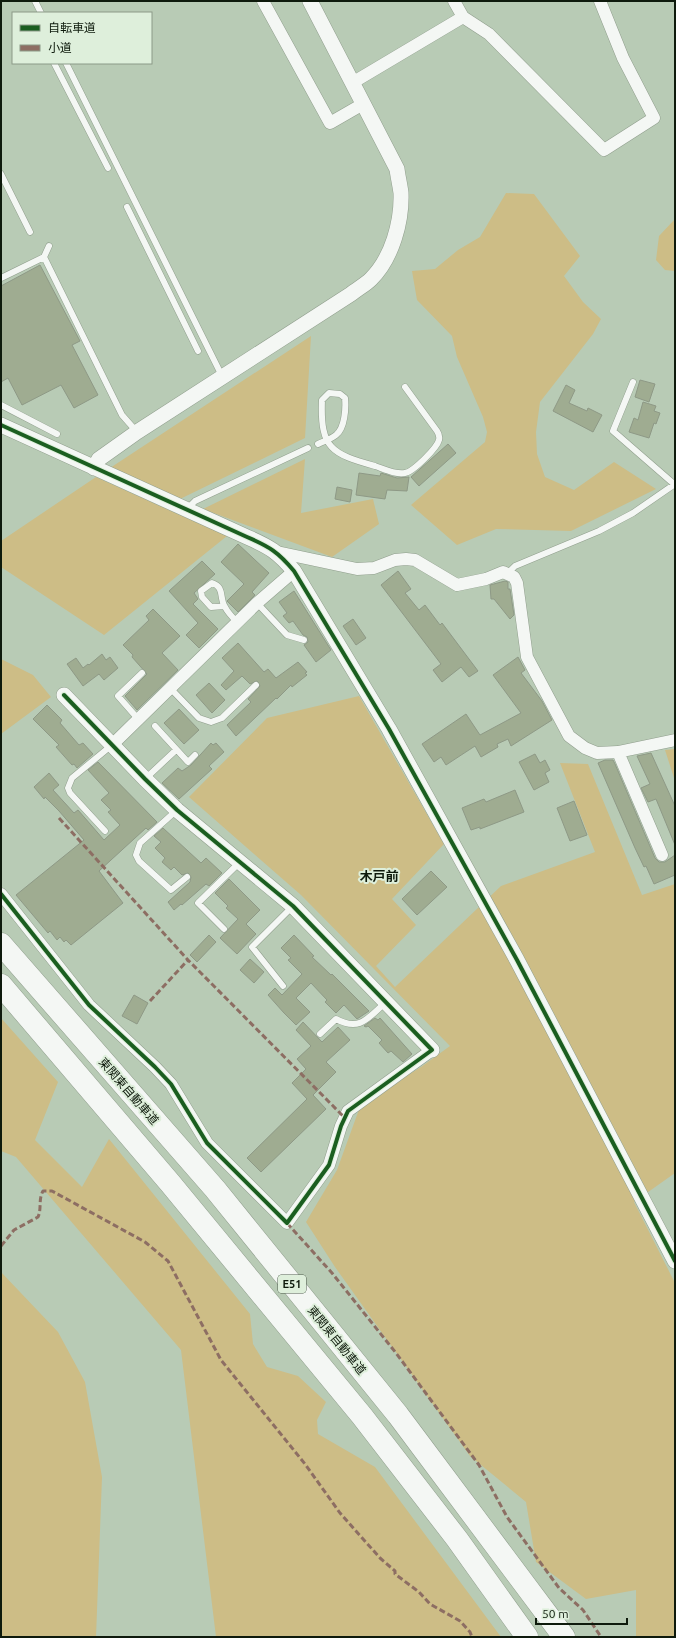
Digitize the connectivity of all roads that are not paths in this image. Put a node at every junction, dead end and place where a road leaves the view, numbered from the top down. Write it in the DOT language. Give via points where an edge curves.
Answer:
graph roads {
  1 [pos="35,1"];
  2 [pos="263,1"];
  3 [pos="310,1"];
  4 [pos="454,1"];
  5 [pos="600,1"];
  6 [pos="40,12"];
  7 [pos="463,17"];
  8 [pos="55,64"];
  9 [pos="66,64"];
  10 [pos="352,84"];
  11 [pos="363,104"];
  12 [pos="108,168"];
  13 [pos="1,174"];
  14 [pos="127,207"];
  15 [pos="30,232"];
  16 [pos="49,246"];
  17 [pos="44,258"];
  18 [pos="1,278"];
  19 [pos="198,351"];
  20 [pos="222,376"];
  21 [pos="633,382"];
  22 [pos="405,387"];
  23 [pos="1,405"];
  24 [pos="1,425"];
  25 [pos="137,432"];
  26 [pos="57,434"];
  27 [pos="328,439"];
  28 [pos="318,444"];
  29 [pos="308,448"];
  30 [pos="94,468"];
  31 [pos="675,484"];
  32 [pos="186,510"];
  33 [pos="277,552"];
  34 [pos="294,571"];
  35 [pos="508,573"];
  36 [pos="257,603"];
  37 [pos="224,606"];
  38 [pos="238,623"];
  39 [pos="304,640"];
  40 [pos="142,673"];
  41 [pos="256,685"];
  42 [pos="171,689"];
  43 [pos="64,695"];
  44 [pos="139,720"];
  45 [pos="155,726"];
  46 [pos="675,740"];
  47 [pos="112,745"];
  48 [pos="176,750"];
  49 [pos="618,752"];
  50 [pos="195,755"];
  51 [pos="145,779"];
  52 [pos="177,810"];
  53 [pos="105,831"];
  54 [pos="662,855"];
  55 [pos="239,863"];
  56 [pos="187,877"];
  57 [pos="1,894"];
  58 [pos="293,906"];
  59 [pos="224,929"];
  60 [pos="1,944"];
  61 [pos="1,985"];
  62 [pos="284,986"];
  63 [pos="387,1001"];
  64 [pos="320,1034"];
  65 [pos="432,1050"];
  66 [pos="675,1261"];
  67 [pos="527,1637"];
  68 [pos="564,1637"];
  1 -- 6 [label="lane"];
  2 -- 11 [label="street" via="330,123"];
  3 -- 10 [label="street"];
  4 -- 7 [label="street"];
  5 -- 7 [label="street" via="623,58 654,118 604,150 489,34"];
  7 -- 10 [label="street"];
  8 -- 12 [label="lane"];
  9 -- 20 [label="lane"];
  10 -- 11 [label="street"];
  11 -- 20 [label="street" via="397,168 401,193 395,237 386,258 371,279 351,294"];
  13 -- 15 [label="lane"];
  14 -- 19 [label="lane"];
  16 -- 17 [label="lane"];
  17 -- 18 [label="lane"];
  17 -- 25 [label="lane" via="122,415"];
  20 -- 25 [label="street"];
  21 -- 31 [label="lane" via="613,431"];
  22 -- 27 [label="lane" via="438,431 439,436 435,448 410,471 399,473 358,462 338,454 331,448"];
  23 -- 26 [label="lane"];
  24 -- 30 [label="street"];
  25 -- 30 [label="street" via="99,460"];
  27 -- 27 [label="lane" via="339,432 346,406 345,398 333,392 325,395 322,400 323,428"];
  27 -- 28 [label="lane"];
  29 -- 32 [label="lane" via="195,501"];
  30 -- 32 [label="street"];
  31 -- 35 [label="lane" via="633,513 515,566"];
  32 -- 33 [label="street"];
  33 -- 34 [label="street"];
  33 -- 35 [label="street" via="357,569 374,568 395,560 415,560 457,585 486,579 503,572"];
  34 -- 36 [label="street"];
  34 -- 66 [label="street" via="400,749 517,960"];
  35 -- 49 [label="street" via="517,583 527,657 569,736 597,753"];
  36 -- 38 [label="street"];
  36 -- 39 [label="lane" via="287,635"];
  37 -- 37 [label="lane" via="217,584 212,583 201,591 202,597 211,607"];
  37 -- 38 [label="lane"];
  38 -- 42 [label="street"];
  40 -- 44 [label="lane" via="118,696"];
  41 -- 42 [label="lane" via="222,718 211,722 199,718"];
  42 -- 44 [label="street"];
  43 -- 47 [label="street"];
  44 -- 47 [label="street"];
  45 -- 48 [label="lane"];
  46 -- 49 [label="street"];
  47 -- 51 [label="street"];
  47 -- 53 [label="lane" via="72,778 68,788"];
  48 -- 50 [label="lane" via="188,762"];
  48 -- 51 [label="lane"];
  49 -- 54 [label="street"];
  51 -- 52 [label="street"];
  52 -- 55 [label="street"];
  52 -- 56 [label="lane" via="140,843 136,855 139,861 171,890"];
  55 -- 58 [label="street"];
  55 -- 59 [label="lane" via="198,903"];
  57 -- 65 [label="street" via="89,1005 171,1084 207,1143 286,1223 329,1165 348,1111"];
  58 -- 62 [label="lane" via="252,947"];
  58 -- 63 [label="street"];
  60 -- 68 [label="highway, 東関東自動車道 / E51" via="215,1189 398,1415"];
  61 -- 67 [label="highway, E51" via="170,1183 362,1416 457,1539"];
  63 -- 64 [label="lane" via="363,1023 346,1024 336,1019"];
  63 -- 65 [label="street"];
}
